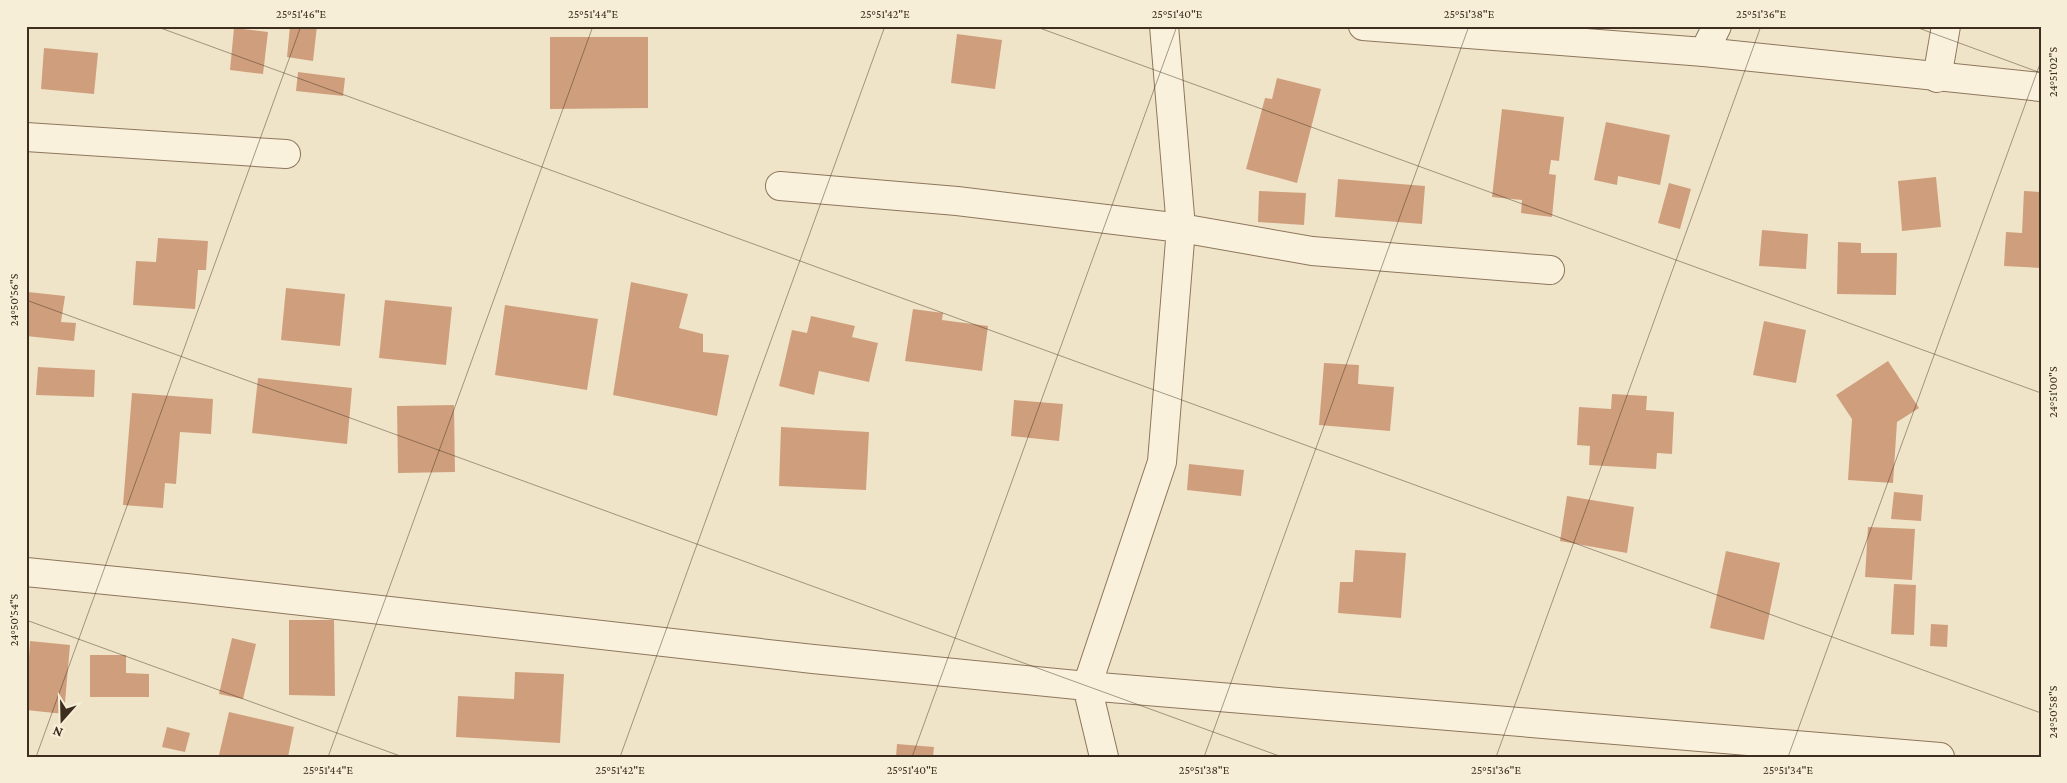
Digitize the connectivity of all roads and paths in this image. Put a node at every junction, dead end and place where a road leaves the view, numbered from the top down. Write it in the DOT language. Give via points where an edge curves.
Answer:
graph roads {
  1 [pos="1164,26"];
  2 [pos="1363,26"];
  3 [pos="1717,26"];
  4 [pos="1946,26"];
  5 [pos="1704,52"];
  6 [pos="1937,78"];
  7 [pos="2041,87"];
  8 [pos="26,137"];
  9 [pos="286,154"];
  10 [pos="780,186"];
  11 [pos="1181,228"];
  12 [pos="1550,270"];
  13 [pos="26,572"];
  14 [pos="1087,686"];
  15 [pos="1104,757"];
  16 [pos="1940,757"];
  1 -- 11 [label="street"];
  2 -- 5 [label="street"];
  3 -- 5 [label="street"];
  4 -- 6 [label="street"];
  5 -- 6 [label="street"];
  6 -- 7 [label="street"];
  8 -- 9 [label="street"];
  10 -- 11 [label="street" via="957,202"];
  11 -- 12 [label="street" via="1312,251"];
  11 -- 14 [label="street" via="1162,462"];
  13 -- 14 [label="street"];
  14 -- 15 [label="street"];
  14 -- 16 [label="street"];
}
